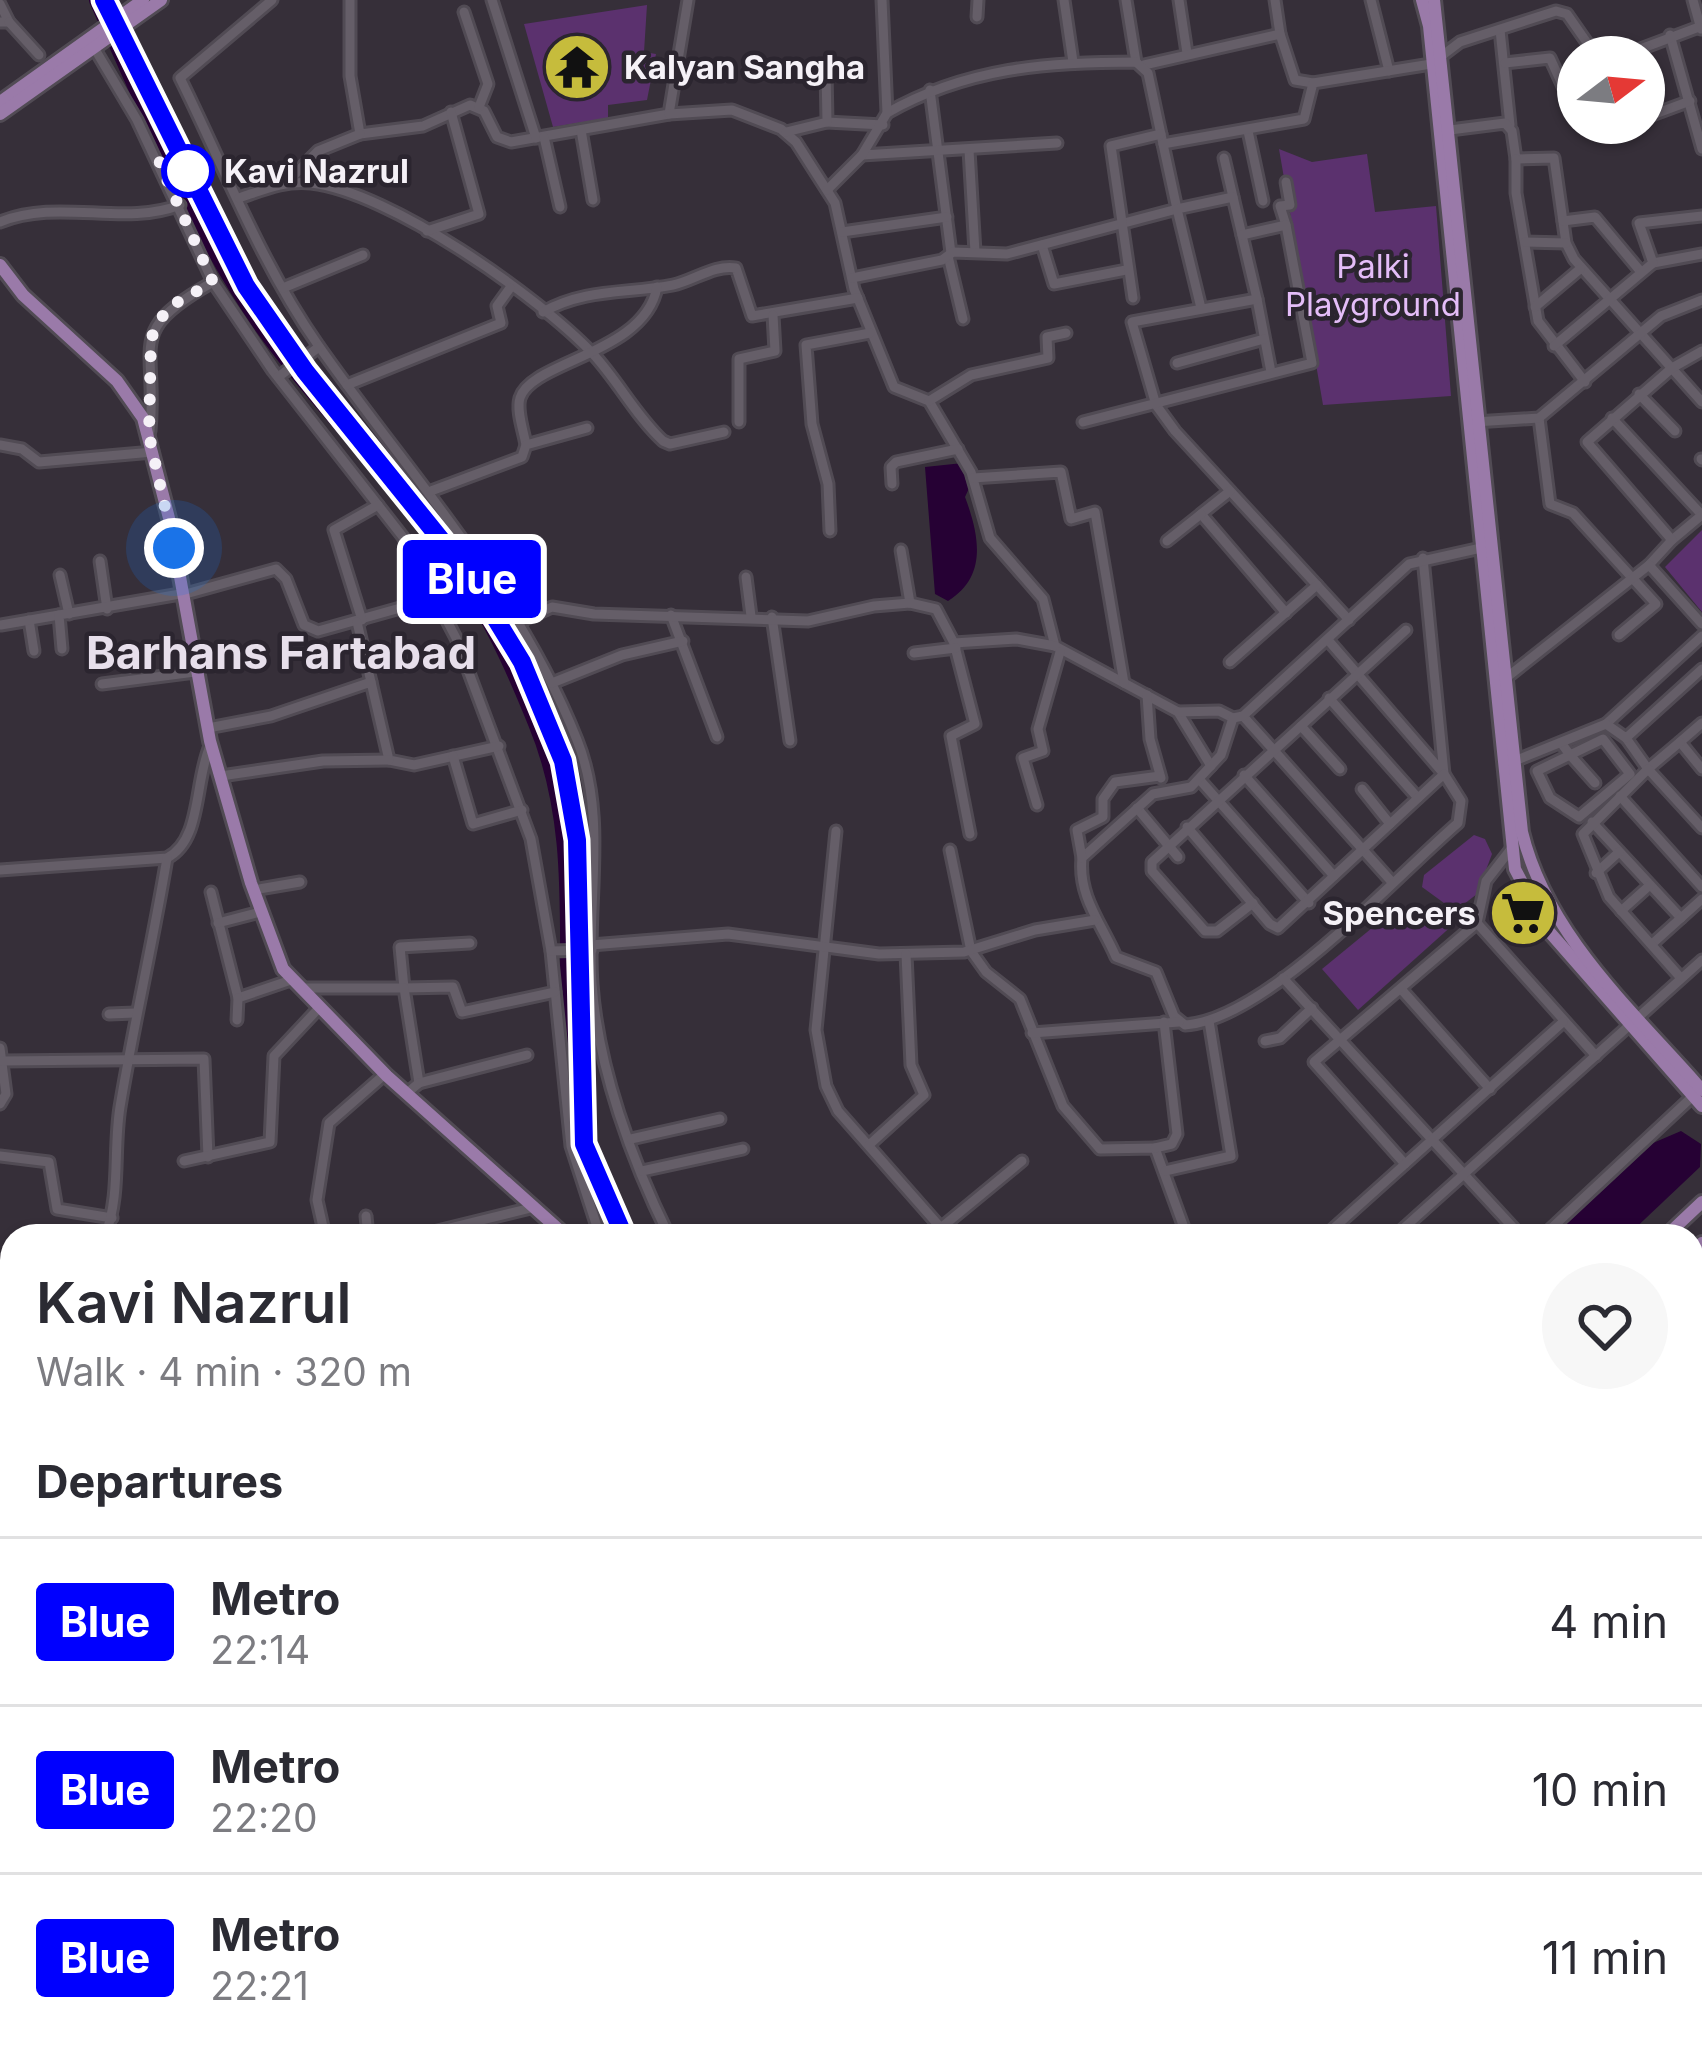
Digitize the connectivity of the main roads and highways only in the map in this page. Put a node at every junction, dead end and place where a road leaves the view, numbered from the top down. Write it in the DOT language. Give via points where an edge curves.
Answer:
graph roads {
  1 [pos="161,0"];
  2 [pos="1422,0"];
  3 [pos="1434,0"];
  4 [pos="143,4"];
  5 [pos="89,43"];
  6 [pos="1437,59"];
  7 [pos="0,102"];
  8 [pos="0,114"];
  9 [pos="1450,184"];
  10 [pos="0,266"];
  11 [pos="1474,422"];
  12 [pos="1494,629"];
  13 [pos="1508,762"];
  14 [pos="1634,1021"];
  15 [pos="1699,1090"];
  16 [pos="1702,1202"];
  17 [pos="553,1224"];
  18 [pos="1679,1224"];
  1 -- 4 [label="main road"];
  2 -- 6 [label="main road"];
  3 -- 6 [label="main road"];
  4 -- 5 [label="main road"];
  5 -- 7 [label="main road"];
  5 -- 8 [label="main road"];
  6 -- 9 [label="main road"];
  6 -- 9 [label="main road"];
  9 -- 11 [label="main road"];
  10 -- 17 [label="main road" via="128,394 149,435 211,744 260,912 294,984"];
  11 -- 12 [label="main road"];
  11 -- 12 [label="main road"];
  12 -- 13 [label="main road"];
  12 -- 13 [label="main road" via="1506,679"];
  13 -- 14 [label="main road" via="1531,870 1552,912"];
  13 -- 14 [label="main road" via="1511,849 1522,886 1546,928"];
  14 -- 15 [label="main road"];
  16 -- 18 [label="main road"];
}
